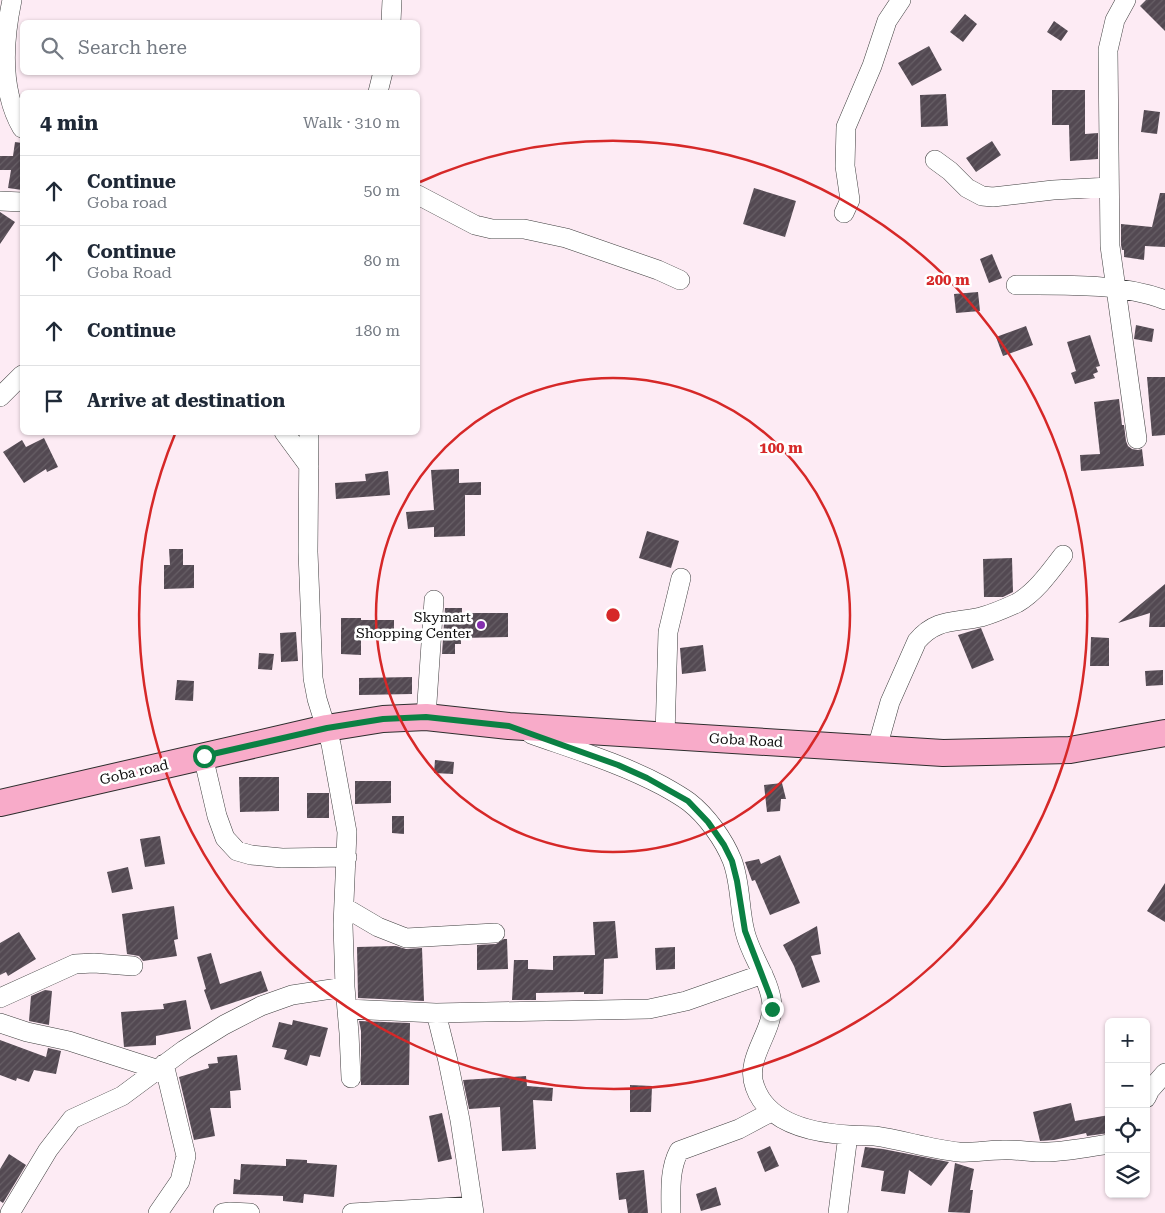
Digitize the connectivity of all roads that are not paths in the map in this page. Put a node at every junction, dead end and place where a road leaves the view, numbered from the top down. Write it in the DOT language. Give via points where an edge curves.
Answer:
graph roads {
  1 [pos="12,0"];
  2 [pos="392,0"];
  3 [pos="900,0"];
  4 [pos="1126,0"];
  5 [pos="391,20"];
  6 [pos="382,75"];
  7 [pos="378,90"];
  8 [pos="20,125"];
  9 [pos="935,160"];
  10 [pos="1109,187"];
  11 [pos="420,196"];
  12 [pos="0,200"];
  13 [pos="20,202"];
  14 [pos="844,213"];
  15 [pos="680,280"];
  16 [pos="1016,285"];
  17 [pos="1115,289"];
  18 [pos="1165,300"];
  19 [pos="20,378"];
  20 [pos="0,397"];
  21 [pos="286,435"];
  22 [pos="309,435"];
  23 [pos="1137,439"];
  24 [pos="310,466"];
  25 [pos="1062,555"];
  26 [pos="681,578"];
  27 [pos="434,600"];
  28 [pos="426,717"];
  29 [pos="509,726"];
  30 [pos="327,728"];
  31 [pos="1165,733"];
  32 [pos="665,736"];
  33 [pos="878,748"];
  34 [pos="204,756"];
  35 [pos="0,803"];
  36 [pos="347,857"];
  37 [pos="344,907"];
  38 [pos="495,933"];
  39 [pos="133,966"];
  40 [pos="763,974"];
  41 [pos="344,987"];
  42 [pos="0,998"];
  43 [pos="347,1010"];
  44 [pos="436,1013"];
  45 [pos="0,1023"];
  46 [pos="160,1067"];
  47 [pos="1165,1072"];
  48 [pos="351,1078"];
  49 [pos="1150,1090"];
  50 [pos="771,1112"];
  51 [pos="848,1135"];
  52 [pos="1105,1145"];
  53 [pos="473,1210"];
  54 [pos="10,1213"];
  55 [pos="158,1213"];
  56 [pos="223,1213"];
  57 [pos="250,1213"];
  58 [pos="352,1213"];
  59 [pos="671,1213"];
  60 [pos="838,1213"];
  1 -- 8 [label="street" via="6,28 4,83"];
  2 -- 5 [label="street"];
  3 -- 14 [label="street" via="887,21 846,127 845,166 850,200"];
  4 -- 10 [label="street" via="1115,20 1108,50"];
  6 -- 7 [label="street"];
  9 -- 10 [label="street" via="967,188 982,196"];
  10 -- 17 [label="street"];
  11 -- 15 [label="street" via="475,225 566,238"];
  12 -- 13 [label="street"];
  16 -- 17 [label="street"];
  17 -- 18 [label="street"];
  17 -- 23 [label="street"];
  19 -- 20 [label="street"];
  21 -- 24 [label="street"];
  22 -- 24 [label="street"];
  24 -- 30 [label="street" via="308,552 312,662 317,699"];
  25 -- 33 [label="street" via="1034,590 1017,603 981,616 938,624 917,640 890,702"];
  26 -- 32 [label="street" via="668,632"];
  27 -- 28 [label="street"];
  28 -- 29 [label="main road, Goba Road"];
  28 -- 30 [label="main road, Goba Road" via="383,719"];
  29 -- 32 [label="main road, Goba Road"];
  29 -- 40 [label="street" via="640,774 688,801 708,822 732,861 745,931"];
  30 -- 34 [label="main road, Goba road"];
  30 -- 36 [label="street" via="346,823"];
  31 -- 33 [label="main road, Goba Road" via="1070,750 943,753"];
  32 -- 33 [label="main road, Goba Road"];
  34 -- 35 [label="main road, Goba road"];
  34 -- 36 [label="street" via="217,816 225,838 237,851 282,858"];
  36 -- 37 [label="street"];
  37 -- 38 [label="street" via="378,927 406,938"];
  37 -- 41 [label="street"];
  39 -- 42 [label="street" via="75,964"];
  40 -- 44 [label="street" via="686,1001 649,1010"];
  40 -- 50 [label="street" via="772,1009 755,1059 753,1081"];
  41 -- 43 [label="street"];
  41 -- 46 [label="street" via="278,999 224,1025"];
  43 -- 44 [label="street"];
  43 -- 48 [label="street"];
  44 -- 53 [label="street" via="460,1120"];
  45 -- 46 [label="street"];
  46 -- 54 [label="street" via="122,1096 72,1120 48,1150"];
  46 -- 55 [label="street" via="186,1156 180,1181"];
  47 -- 49 [label="street"];
  50 -- 51 [label="street" via="804,1128"];
  50 -- 59 [label="street" via="739,1129 678,1151 673,1163"];
  51 -- 52 [label="street" via="874,1136 967,1153 1003,1150 1049,1152"];
  51 -- 60 [label="street"];
  53 -- 58 [label="street"];
  56 -- 57 [label="street"];
}
